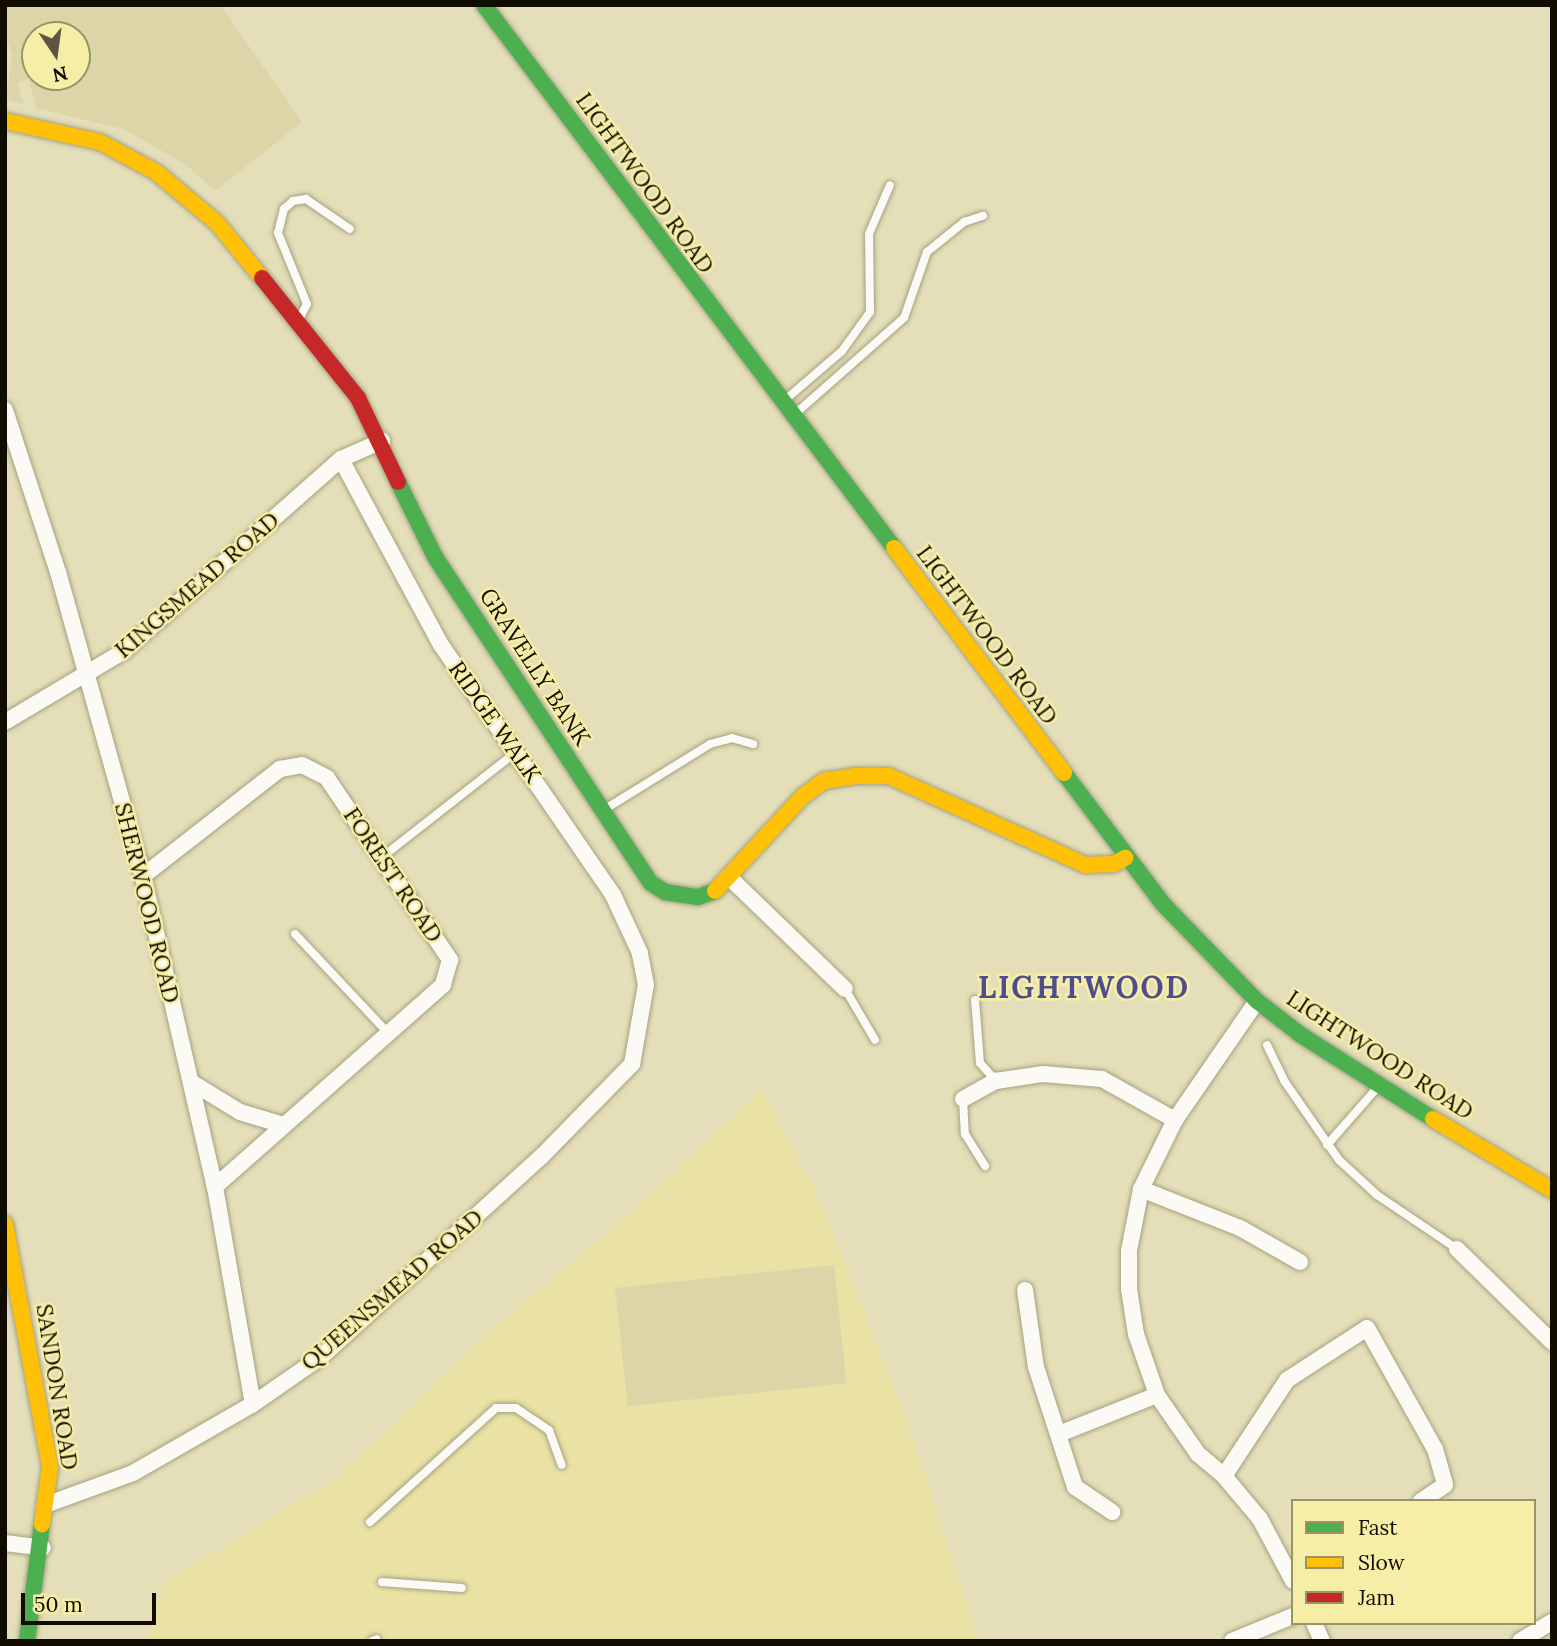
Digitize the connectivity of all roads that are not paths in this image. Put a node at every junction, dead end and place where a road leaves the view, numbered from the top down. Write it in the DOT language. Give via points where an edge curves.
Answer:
graph roads {
  1 [pos="484,5"];
  2 [pos="5,121"];
  3 [pos="890,185"];
  4 [pos="984,216"];
  5 [pos="350,229"];
  6 [pos="297,324"];
  7 [pos="783,402"];
  8 [pos="5,410"];
  9 [pos="793,416"];
  10 [pos="382,441"];
  11 [pos="341,459"];
  12 [pos="87,675"];
  13 [pos="5,722"];
  14 [pos="753,744"];
  15 [pos="516,752"];
  16 [pos="602,811"];
  17 [pos="1125,858"];
  18 [pos="381,859"];
  19 [pos="143,876"];
  20 [pos="731,879"];
  21 [pos="295,934"];
  22 [pos="646,985"];
  23 [pos="845,989"];
  24 [pos="975,1000"];
  25 [pos="1257,1001"];
  26 [pos="388,1033"];
  27 [pos="876,1040"];
  28 [pos="1268,1045"];
  29 [pos="996,1081"];
  30 [pos="191,1082"];
  31 [pos="1379,1087"];
  32 [pos="963,1099"];
  33 [pos="1174,1121"];
  34 [pos="283,1125"];
  35 [pos="1327,1145"];
  36 [pos="985,1166"];
  37 [pos="215,1187"];
  38 [pos="1142,1189"];
  39 [pos="1552,1190"];
  40 [pos="5,1224"];
  41 [pos="1292,1235"];
  42 [pos="7,1242"];
  43 [pos="1457,1249"];
  44 [pos="1283,1250"];
  45 [pos="1300,1262"];
  46 [pos="1025,1290"];
  47 [pos="1552,1342"];
  48 [pos="1157,1395"];
  49 [pos="253,1404"];
  50 [pos="1059,1434"];
  51 [pos="562,1465"];
  52 [pos="1224,1476"];
  53 [pos="1424,1499"];
  54 [pos="48,1504"];
  55 [pos="1112,1512"];
  56 [pos="370,1522"];
  57 [pos="5,1543"];
  58 [pos="43,1548"];
  59 [pos="1291,1577"];
  60 [pos="382,1582"];
  61 [pos="462,1588"];
  62 [pos="1291,1617"];
  63 [pos="1315,1625"];
  64 [pos="1550,1627"];
  65 [pos="27,1641"];
  66 [pos="1232,1641"];
  67 [pos="1322,1641"];
  68 [pos="1520,1641"];
  1 -- 7 [label="main road, LIGHTWOOD ROAD"];
  2 -- 6 [label="main road, GRAVELLY BANK" via="100,142 156,172 212,218"];
  3 -- 7 [label="lane" via="869,234 870,312 842,351"];
  4 -- 9 [label="lane" via="964,222 933,247 919,267 918,285 904,318"];
  5 -- 6 [label="lane" via="306,199 293,201 284,209 278,233 307,304"];
  6 -- 10 [label="main road, GRAVELLY BANK" via="358,398"];
  7 -- 9 [label="main road, LIGHTWOOD ROAD"];
  8 -- 12 [label="street, SHERWOOD ROAD"];
  9 -- 17 [label="main road, LIGHTWOOD ROAD"];
  10 -- 11 [label="street, KINGSMEAD ROAD"];
  10 -- 16 [label="main road, GRAVELLY BANK" via="435,557"];
  11 -- 12 [label="street, KINGSMEAD ROAD" via="124,652"];
  11 -- 15 [label="street, RIDGE WALK" via="441,645"];
  12 -- 13 [label="street, KINGSMEAD ROAD"];
  12 -- 19 [label="street, SHERWOOD ROAD"];
  14 -- 16 [label="lane" via="733,738 710,744"];
  15 -- 18 [label="lane"];
  15 -- 22 [label="street, RIDGE WALK" via="613,895 640,953"];
  16 -- 20 [label="main road, GRAVELLY BANK" via="652,883 665,892 698,897"];
  17 -- 20 [label="main road, GRAVELLY BANK" via="1114,864 1085,865 888,776 854,776 824,781 803,796"];
  17 -- 25 [label="main road, LIGHTWOOD ROAD"];
  18 -- 19 [label="street, FOREST ROAD" via="327,778 314,768 293,764 280,769"];
  18 -- 26 [label="street, FOREST ROAD" via="451,968 443,985"];
  19 -- 30 [label="street, SHERWOOD ROAD"];
  20 -- 23 [label="street"];
  21 -- 26 [label="lane"];
  22 -- 49 [label="street, QUEENSMEAD ROAD" via="632,1064 540,1158 389,1297 321,1357"];
  23 -- 27 [label="lane"];
  24 -- 29 [label="lane" via="980,1063"];
  25 -- 31 [label="main road, LIGHTWOOD ROAD"];
  25 -- 33 [label="street"];
  26 -- 34 [label="street, FOREST ROAD"];
  28 -- 35 [label="lane" via="1285,1082"];
  29 -- 32 [label="street"];
  29 -- 33 [label="street" via="1043,1074 1102,1079"];
  30 -- 34 [label="street" via="240,1112"];
  30 -- 37 [label="street, SHERWOOD ROAD"];
  31 -- 35 [label="lane"];
  31 -- 39 [label="main road, LIGHTWOOD ROAD"];
  32 -- 36 [label="lane" via="965,1134"];
  33 -- 38 [label="street"];
  34 -- 37 [label="street, FOREST ROAD"];
  35 -- 43 [label="lane" via="1377,1195"];
  37 -- 49 [label="street, SHERWOOD ROAD"];
  38 -- 44 [label="street" via="1196,1208"];
  38 -- 48 [label="street" via="1129,1251 1129,1289 1136,1334"];
  40 -- 42 [label="main road, SANDON ROAD"];
  41 -- 44 [label="street"];
  42 -- 54 [label="main road, SANDON ROAD" via="42,1410 50,1467"];
  43 -- 47 [label="street"];
  44 -- 45 [label="street"];
  46 -- 50 [label="street" via="1036,1367"];
  48 -- 50 [label="street"];
  48 -- 52 [label="street" via="1198,1454"];
  49 -- 54 [label="street, QUEENSMEAD ROAD" via="133,1473"];
  50 -- 55 [label="street" via="1075,1487"];
  51 -- 56 [label="lane" via="549,1430 516,1408 496,1408"];
  52 -- 53 [label="street" via="1287,1380 1367,1328 1435,1450 1445,1485"];
  52 -- 59 [label="street" via="1260,1519"];
  54 -- 58 [label="main road, SANDON ROAD"];
  57 -- 58 [label="street"];
  58 -- 65 [label="main road, SANDON ROAD"];
  60 -- 61 [label="lane"];
  62 -- 66 [label="street"];
  63 -- 67 [label="street"];
  64 -- 68 [label="street"];
}
